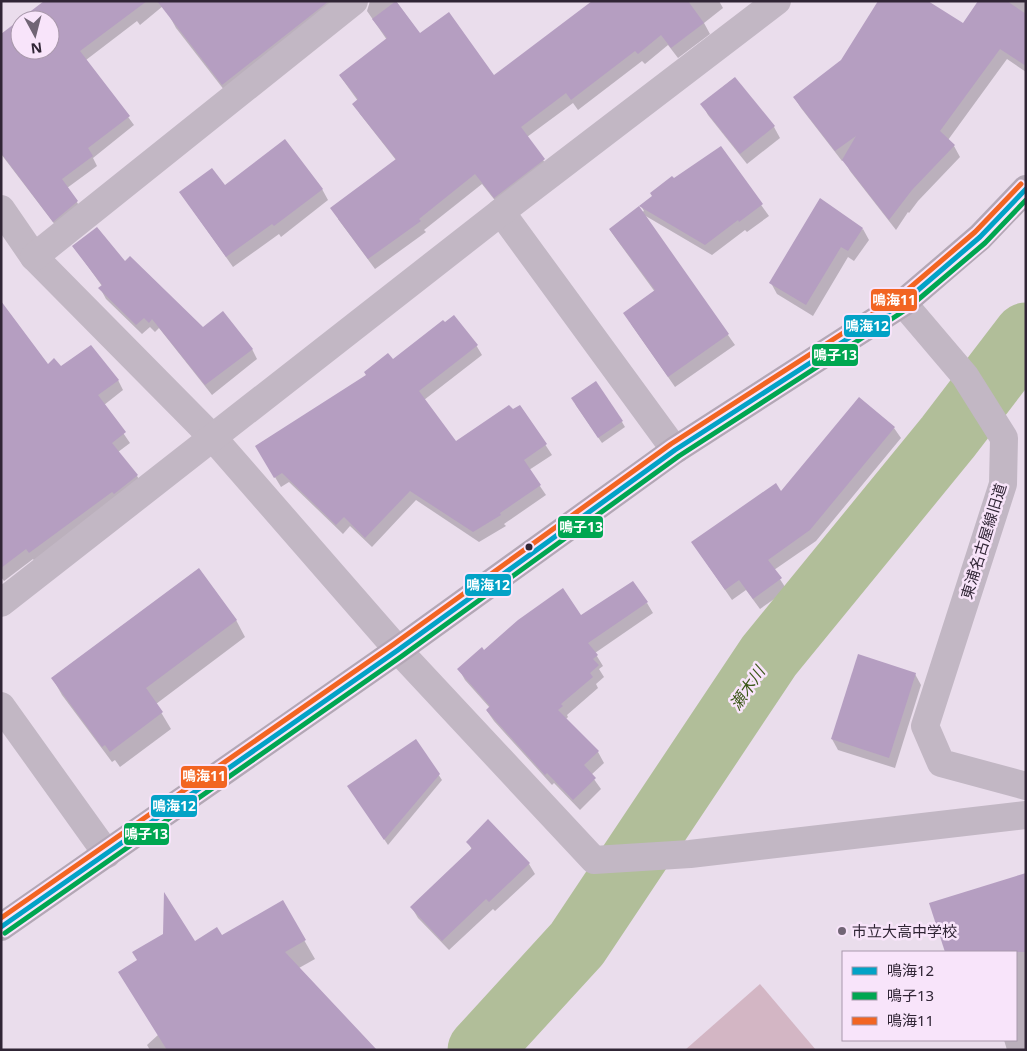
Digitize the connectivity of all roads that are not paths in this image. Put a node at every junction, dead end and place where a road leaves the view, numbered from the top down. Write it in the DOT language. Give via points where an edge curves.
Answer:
graph roads {
  1 [pos="354,1"];
  2 [pos="777,1"];
  3 [pos="1026,189"];
  4 [pos="1,209"];
  5 [pos="501,212"];
  6 [pos="34,256"];
  7 [pos="903,303"];
  8 [pos="214,439"];
  9 [pos="675,450"];
  10 [pos="1,603"];
  11 [pos="398,650"];
  12 [pos="1,706"];
  13 [pos="1026,786"];
  14 [pos="1026,815"];
  15 [pos="107,854"];
  16 [pos="1,927"];
  1 -- 6 [label="street"];
  2 -- 5 [label="street"];
  3 -- 7 [label="street" via="980,237"];
  4 -- 6 [label="street"];
  5 -- 8 [label="street"];
  5 -- 9 [label="street"];
  6 -- 8 [label="street"];
  7 -- 9 [label="street"];
  7 -- 13 [label="street, 東浦名古屋線旧道" via="965,376 1004,438 1003,484 925,726 941,763"];
  8 -- 10 [label="street"];
  8 -- 11 [label="street"];
  9 -- 11 [label="street"];
  11 -- 14 [label="street" via="594,860 670,856"];
  11 -- 15 [label="street"];
  12 -- 15 [label="street"];
  15 -- 16 [label="street"];
}
